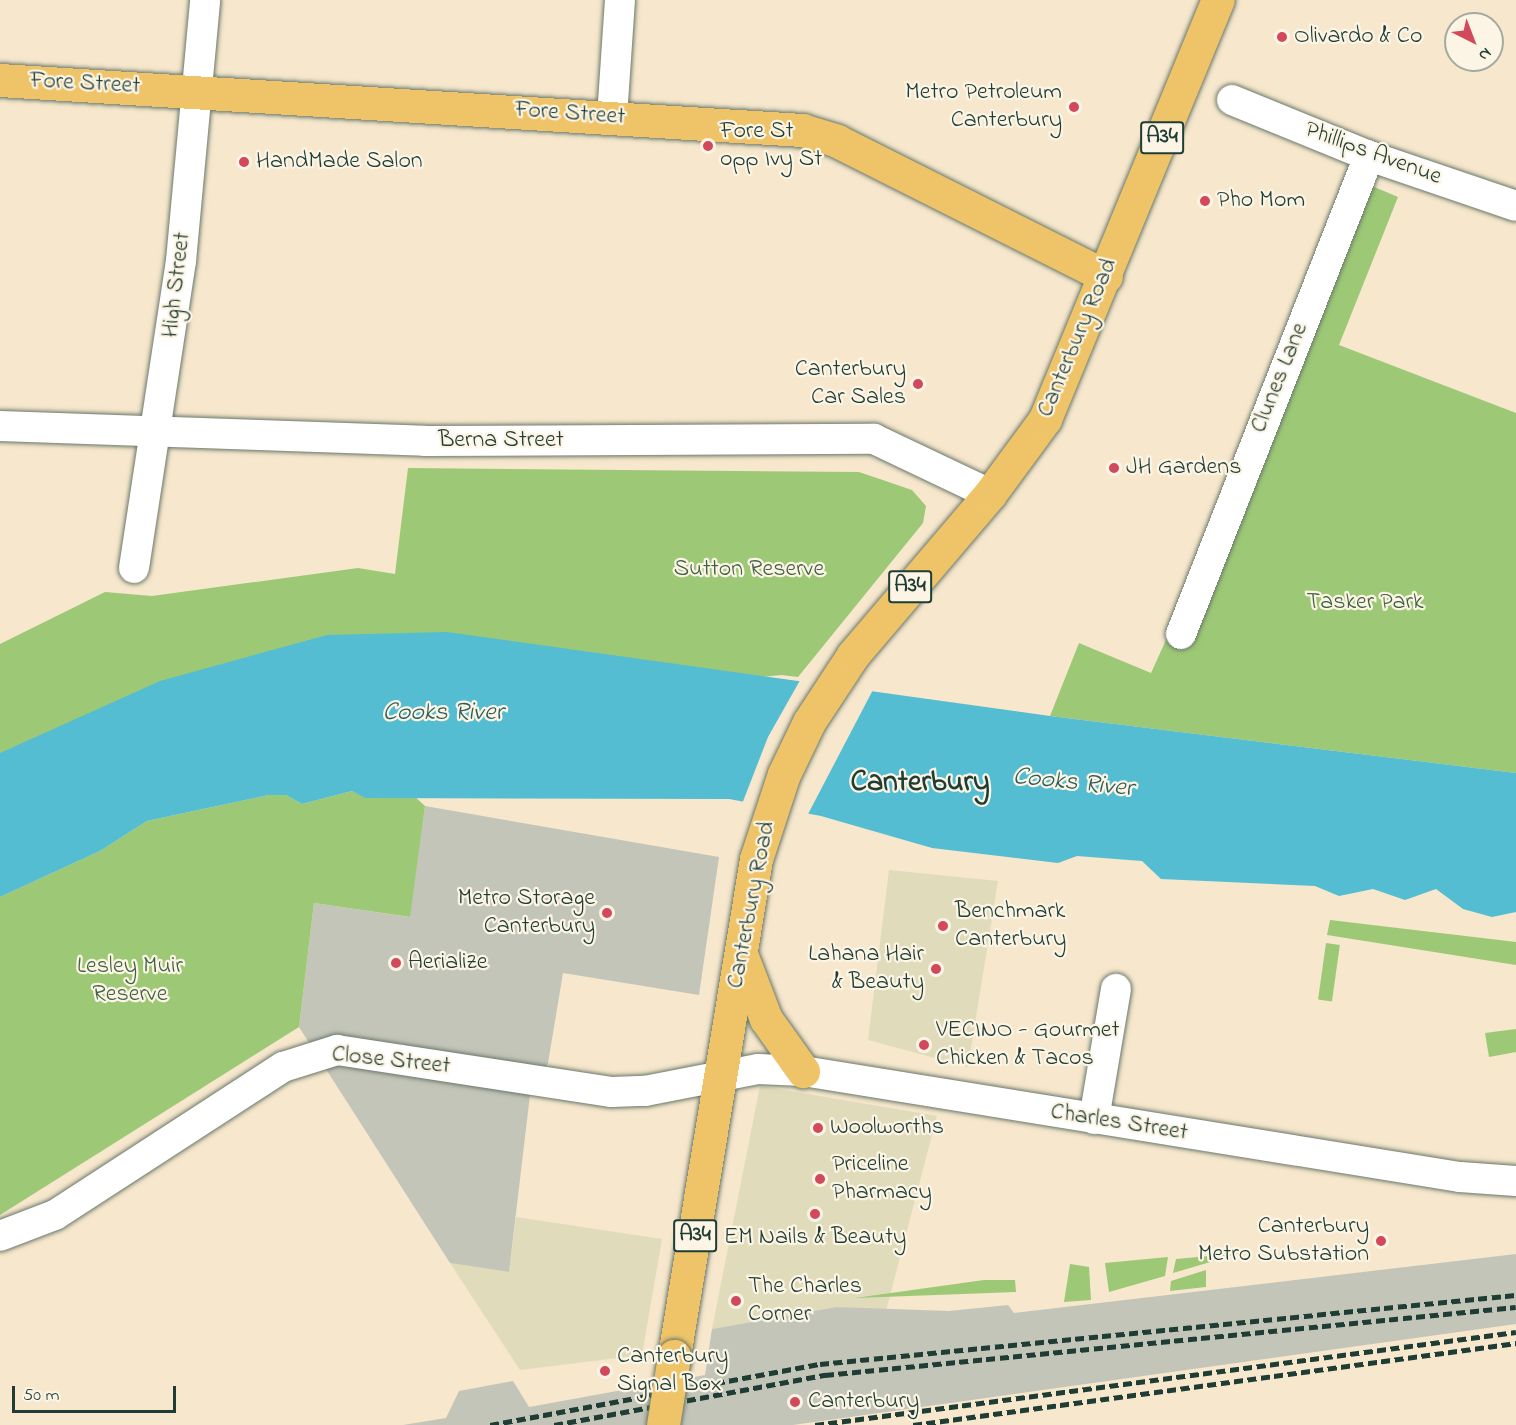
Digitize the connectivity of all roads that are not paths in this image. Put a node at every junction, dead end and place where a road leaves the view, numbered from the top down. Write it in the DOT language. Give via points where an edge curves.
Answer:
graph roads {
  1 [pos="206,0"];
  2 [pos="620,0"];
  3 [pos="1218,0"];
  4 [pos="0,80"];
  5 [pos="199,90"];
  6 [pos="1232,100"];
  7 [pos="612,117"];
  8 [pos="1369,156"];
  9 [pos="1516,206"];
  10 [pos="1106,276"];
  11 [pos="0,426"];
  12 [pos="158,432"];
  13 [pos="990,494"];
  14 [pos="134,568"];
  15 [pos="1181,634"];
  16 [pos="741,952"];
  17 [pos="1116,989"];
  18 [pos="803,1071"];
  19 [pos="722,1075"];
  20 [pos="1094,1119"];
  21 [pos="1516,1180"];
  22 [pos="0,1236"];
  23 [pos="663,1425"];
  1 -- 5 [label="street, High Street"];
  2 -- 7 [label="street"];
  3 -- 10 [label="main road, Canterbury Road / A34"];
  4 -- 5 [label="main road, Fore Street"];
  5 -- 7 [label="main road, Fore Street"];
  5 -- 12 [label="street, High Street"];
  6 -- 8 [label="street, Phillips Avenue"];
  7 -- 10 [label="main road, Fore Street" via="802,130 837,141"];
  8 -- 9 [label="street, Phillips Avenue"];
  8 -- 15 [label="street, Clunes Lane"];
  10 -- 13 [label="main road, Canterbury Road / A34" via="1058,394"];
  11 -- 12 [label="street, Berna Street"];
  12 -- 13 [label="street, Berna Street" via="424,441 874,440"];
  12 -- 14 [label="street, High Street"];
  13 -- 16 [label="main road, Canterbury Road / A34" via="833,683 794,749 756,859"];
  16 -- 18 [label="main road" via="766,1019"];
  16 -- 19 [label="main road, Canterbury Road / A34"];
  17 -- 20 [label="street"];
  18 -- 19 [label="street, Charles Street" via="758,1069"];
  18 -- 20 [label="street, Charles Street"];
  19 -- 22 [label="street, Close Street" via="645,1091 612,1092 337,1050 310,1054 168,1139 55,1215"];
  19 -- 23 [label="main road, Canterbury Road / A34, bridge"];
  20 -- 21 [label="street, Charles Street" via="1460,1177"];
}
